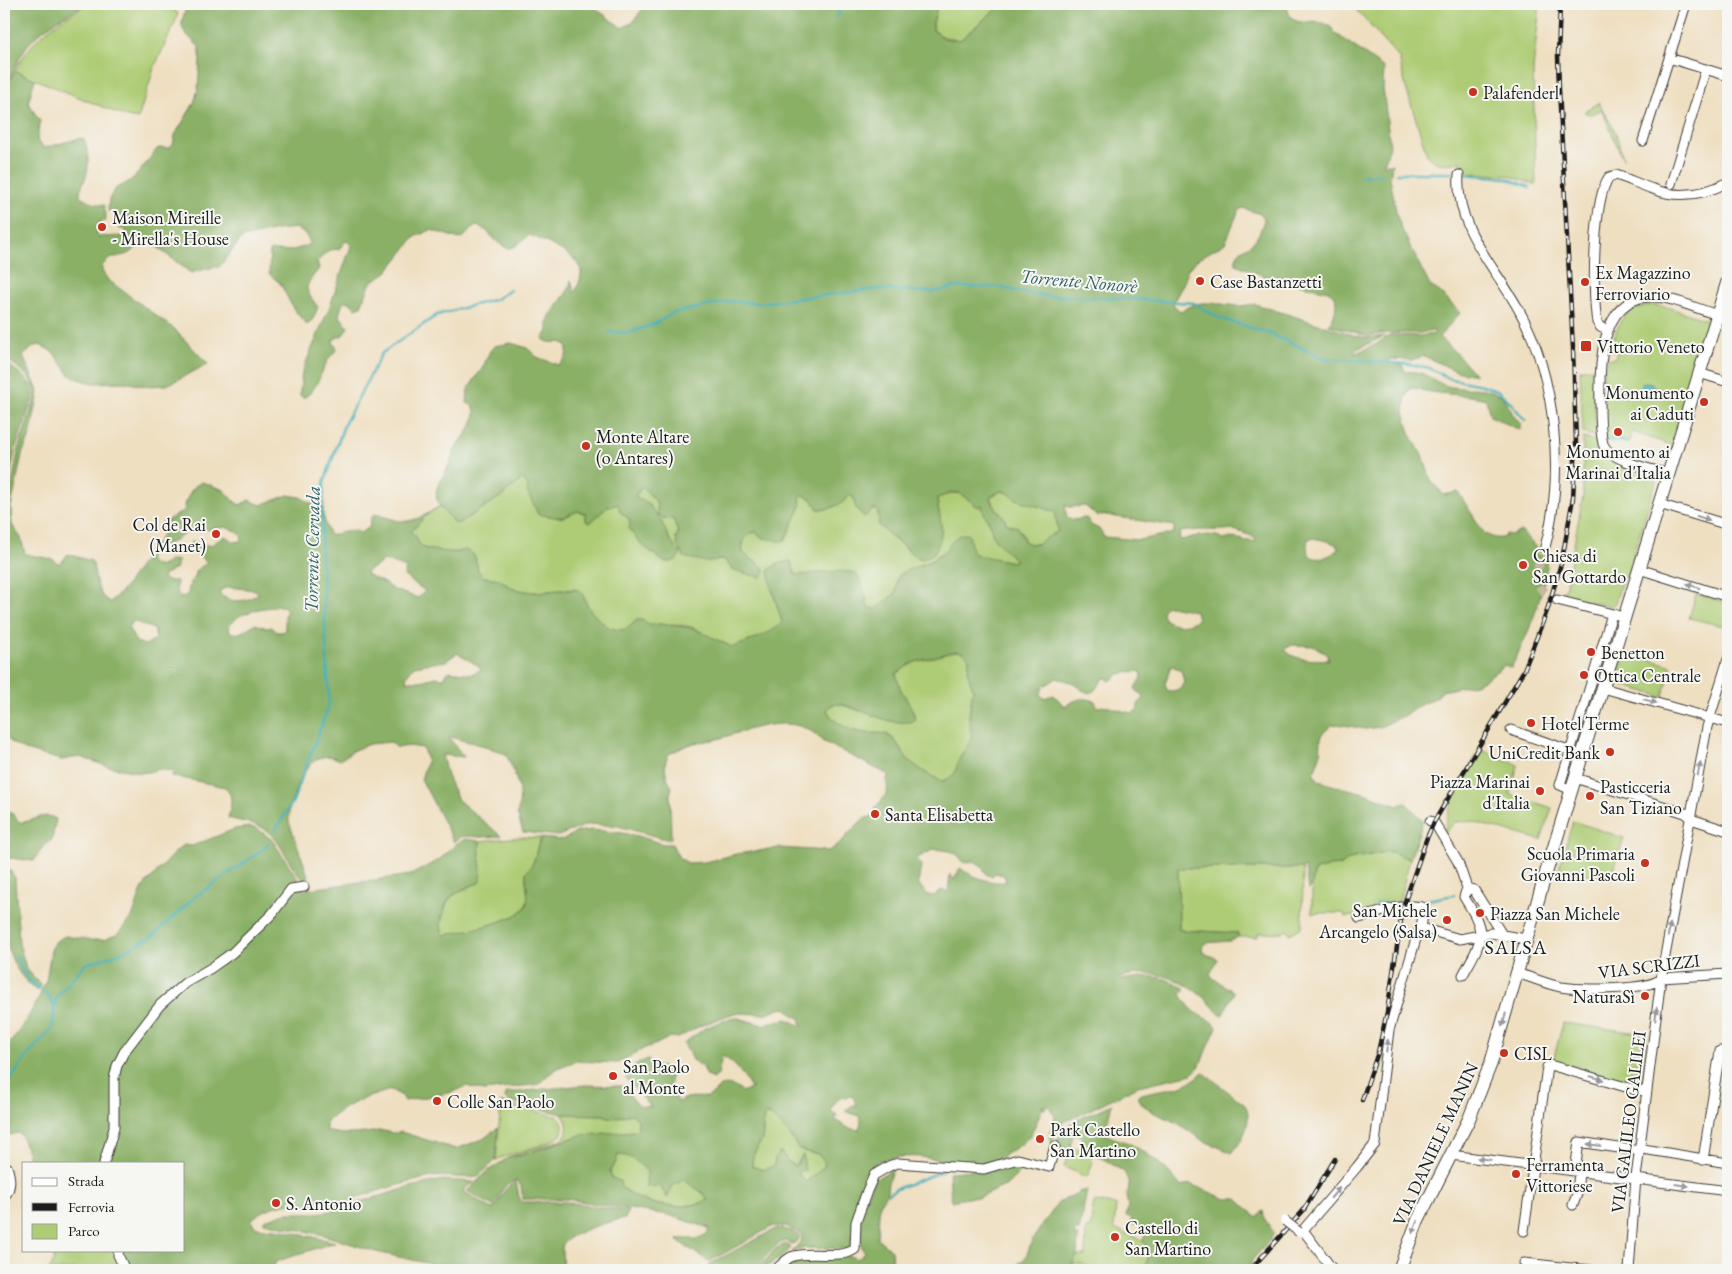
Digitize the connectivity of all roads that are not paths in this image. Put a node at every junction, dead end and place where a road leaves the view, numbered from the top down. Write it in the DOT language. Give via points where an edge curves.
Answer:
graph roads {
  1 [pos="1686,4"];
  2 [pos="1669,58"];
  3 [pos="1706,69"];
  4 [pos="1728,76"];
  5 [pos="1643,141"];
  6 [pos="1459,175"];
  7 [pos="1728,182"];
  8 [pos="1671,184"];
  9 [pos="1728,280"];
  10 [pos="1718,315"];
  11 [pos="1609,329"];
  12 [pos="1700,373"];
  13 [pos="1728,382"];
  14 [pos="1668,474"];
  15 [pos="1659,504"];
  16 [pos="1728,525"];
  17 [pos="1545,547"];
  18 [pos="1639,569"];
  19 [pos="1728,597"];
  20 [pos="1556,600"];
  21 [pos="1618,616"];
  22 [pos="1728,659"];
  23 [pos="1603,688"];
  24 [pos="1710,718"];
  25 [pos="1728,723"];
  26 [pos="1511,730"];
  27 [pos="1576,752"];
  28 [pos="1569,785"];
  29 [pos="1690,817"];
  30 [pos="1430,820"];
  31 [pos="1728,831"];
  32 [pos="304,887"];
  33 [pos="1467,888"];
  34 [pos="1359,918"];
  35 [pos="1421,928"];
  36 [pos="1500,933"];
  37 [pos="1480,934"];
  38 [pos="1526,939"];
  39 [pos="1516,973"];
  40 [pos="1728,974"];
  41 [pos="1463,975"];
  42 [pos="1661,978"];
  43 [pos="1720,1051"];
  44 [pos="1647,1091"];
  45 [pos="1055,1146"];
  46 [pos="1639,1149"];
  47 [pos="1451,1155"];
  48 [pos="1702,1160"];
  49 [pos="104,1162"];
  50 [pos="1728,1163"];
  51 [pos="1532,1166"];
  52 [pos="7,1167"];
  53 [pos="1577,1171"];
  54 [pos="1636,1178"];
  55 [pos="1728,1191"];
  56 [pos="4,1198"];
  57 [pos="1573,1205"];
  58 [pos="1283,1220"];
  59 [pos="1524,1231"];
  60 [pos="1316,1249"];
  61 [pos="119,1252"];
  62 [pos="1524,1263"];
  63 [pos="125,1270"];
  64 [pos="775,1270"];
  65 [pos="1333,1270"];
  66 [pos="1399,1270"];
  67 [pos="1590,1270"];
  68 [pos="1629,1270"];
  1 -- 2 [label="street"];
  2 -- 3 [label="street"];
  2 -- 5 [label="street"];
  3 -- 4 [label="street"];
  3 -- 8 [label="street"];
  6 -- 17 [label="street" via="1459,198 1466,224 1520,311 1547,386 1555,474 1552,516"];
  7 -- 11 [label="street" via="1705,192 1681,196 1653,190 1616,175 1608,177 1598,212 1595,246 1596,318 1600,327"];
  9 -- 10 [label="street, VIA DANIELE MANIN"];
  10 -- 11 [label="street" via="1664,299 1644,297 1623,307"];
  10 -- 12 [label="street, VIA DANIELE MANIN"];
  11 -- 14 [label="street" via="1599,373 1603,444 1621,459"];
  12 -- 13 [label="street"];
  12 -- 14 [label="street, VIA DANIELE MANIN"];
  14 -- 15 [label="street, VIA DANIELE MANIN"];
  15 -- 16 [label="street, one-way"];
  15 -- 18 [label="street, VIA DANIELE MANIN"];
  19 -- 18 [label="street, one-way"];
  18 -- 21 [label="street, VIA DANIELE MANIN"];
  20 -- 21 [label="street"];
  21 -- 23 [label="street, VIA DANIELE MANIN"];
  21 -- 27 [label="street"];
  22 -- 24 [label="street, VIA GALILEO GALILEI"];
  23 -- 24 [label="street, one-way"];
  23 -- 27 [label="street, VIA DANIELE MANIN"];
  24 -- 25 [label="street"];
  29 -- 24 [label="street, VIA GALILEO GALILEI, one-way"];
  26 -- 27 [label="street"];
  27 -- 28 [label="street, VIA DANIELE MANIN"];
  28 -- 29 [label="street"];
  28 -- 38 [label="street, VIA DANIELE MANIN"];
  29 -- 31 [label="street"];
  42 -- 29 [label="street, VIA GALILEO GALILEI, one-way"];
  30 -- 33 [label="street" via="1454,853"];
  32 -- 49 [label="street" via="291,889 272,914 232,953 185,983 160,1005 124,1052 116,1066 114,1128"];
  33 -- 36 [label="street" via="1474,890"];
  33 -- 37 [label="street" via="1464,897"];
  34 -- 35 [label="street" via="1395,908 1422,906 1425,911"];
  35 -- 37 [label="street" via="1460,939"];
  60 -- 35 [label="street, one-way" via="1303,1230 1375,1144 1389,1030"];
  36 -- 37 [label="street"];
  36 -- 38 [label="street"];
  37 -- 41 [label="street"];
  38 -- 39 [label="street, VIA DANIELE MANIN"];
  39 -- 42 [label="street, VIA SCRIZZI" via="1560,986 1586,989 1646,985"];
  39 -- 47 [label="street, VIA DANIELE MANIN, one-way" via="1486,1078"];
  40 -- 42 [label="street, VIA SCRIZZI"];
  44 -- 42 [label="street, VIA GALILEO GALILEI, one-way"];
  43 -- 48 [label="street"];
  44 -- 46 [label="street, VIA GALILEO GALILEI"];
  51 -- 44 [label="street, one-way" via="1545,1072 1550,1065"];
  45 -- 64 [label="street" via="1049,1167 1018,1158 984,1169 890,1165 874,1175 870,1183 856,1222 855,1249 790,1258"];
  46 -- 48 [label="street"];
  46 -- 53 [label="street, one-way" via="1579,1142"];
  46 -- 54 [label="street, VIA GALILEO GALILEI"];
  51 -- 47 [label="street, one-way"];
  47 -- 66 [label="street, VIA DANIELE MANIN, one-way" via="1418,1220"];
  48 -- 50 [label="street"];
  51 -- 53 [label="street"];
  51 -- 59 [label="street"];
  52 -- 56 [label="street" via="10,1186"];
  53 -- 54 [label="street"];
  53 -- 57 [label="street" via="1577,1194"];
  54 -- 55 [label="street, one-way"];
  54 -- 68 [label="street, VIA GALILEO GALILEI"];
  58 -- 60 [label="street, bridge"];
  60 -- 65 [label="street"];
  61 -- 63 [label="street"];
  62 -- 67 [label="street"];
}
